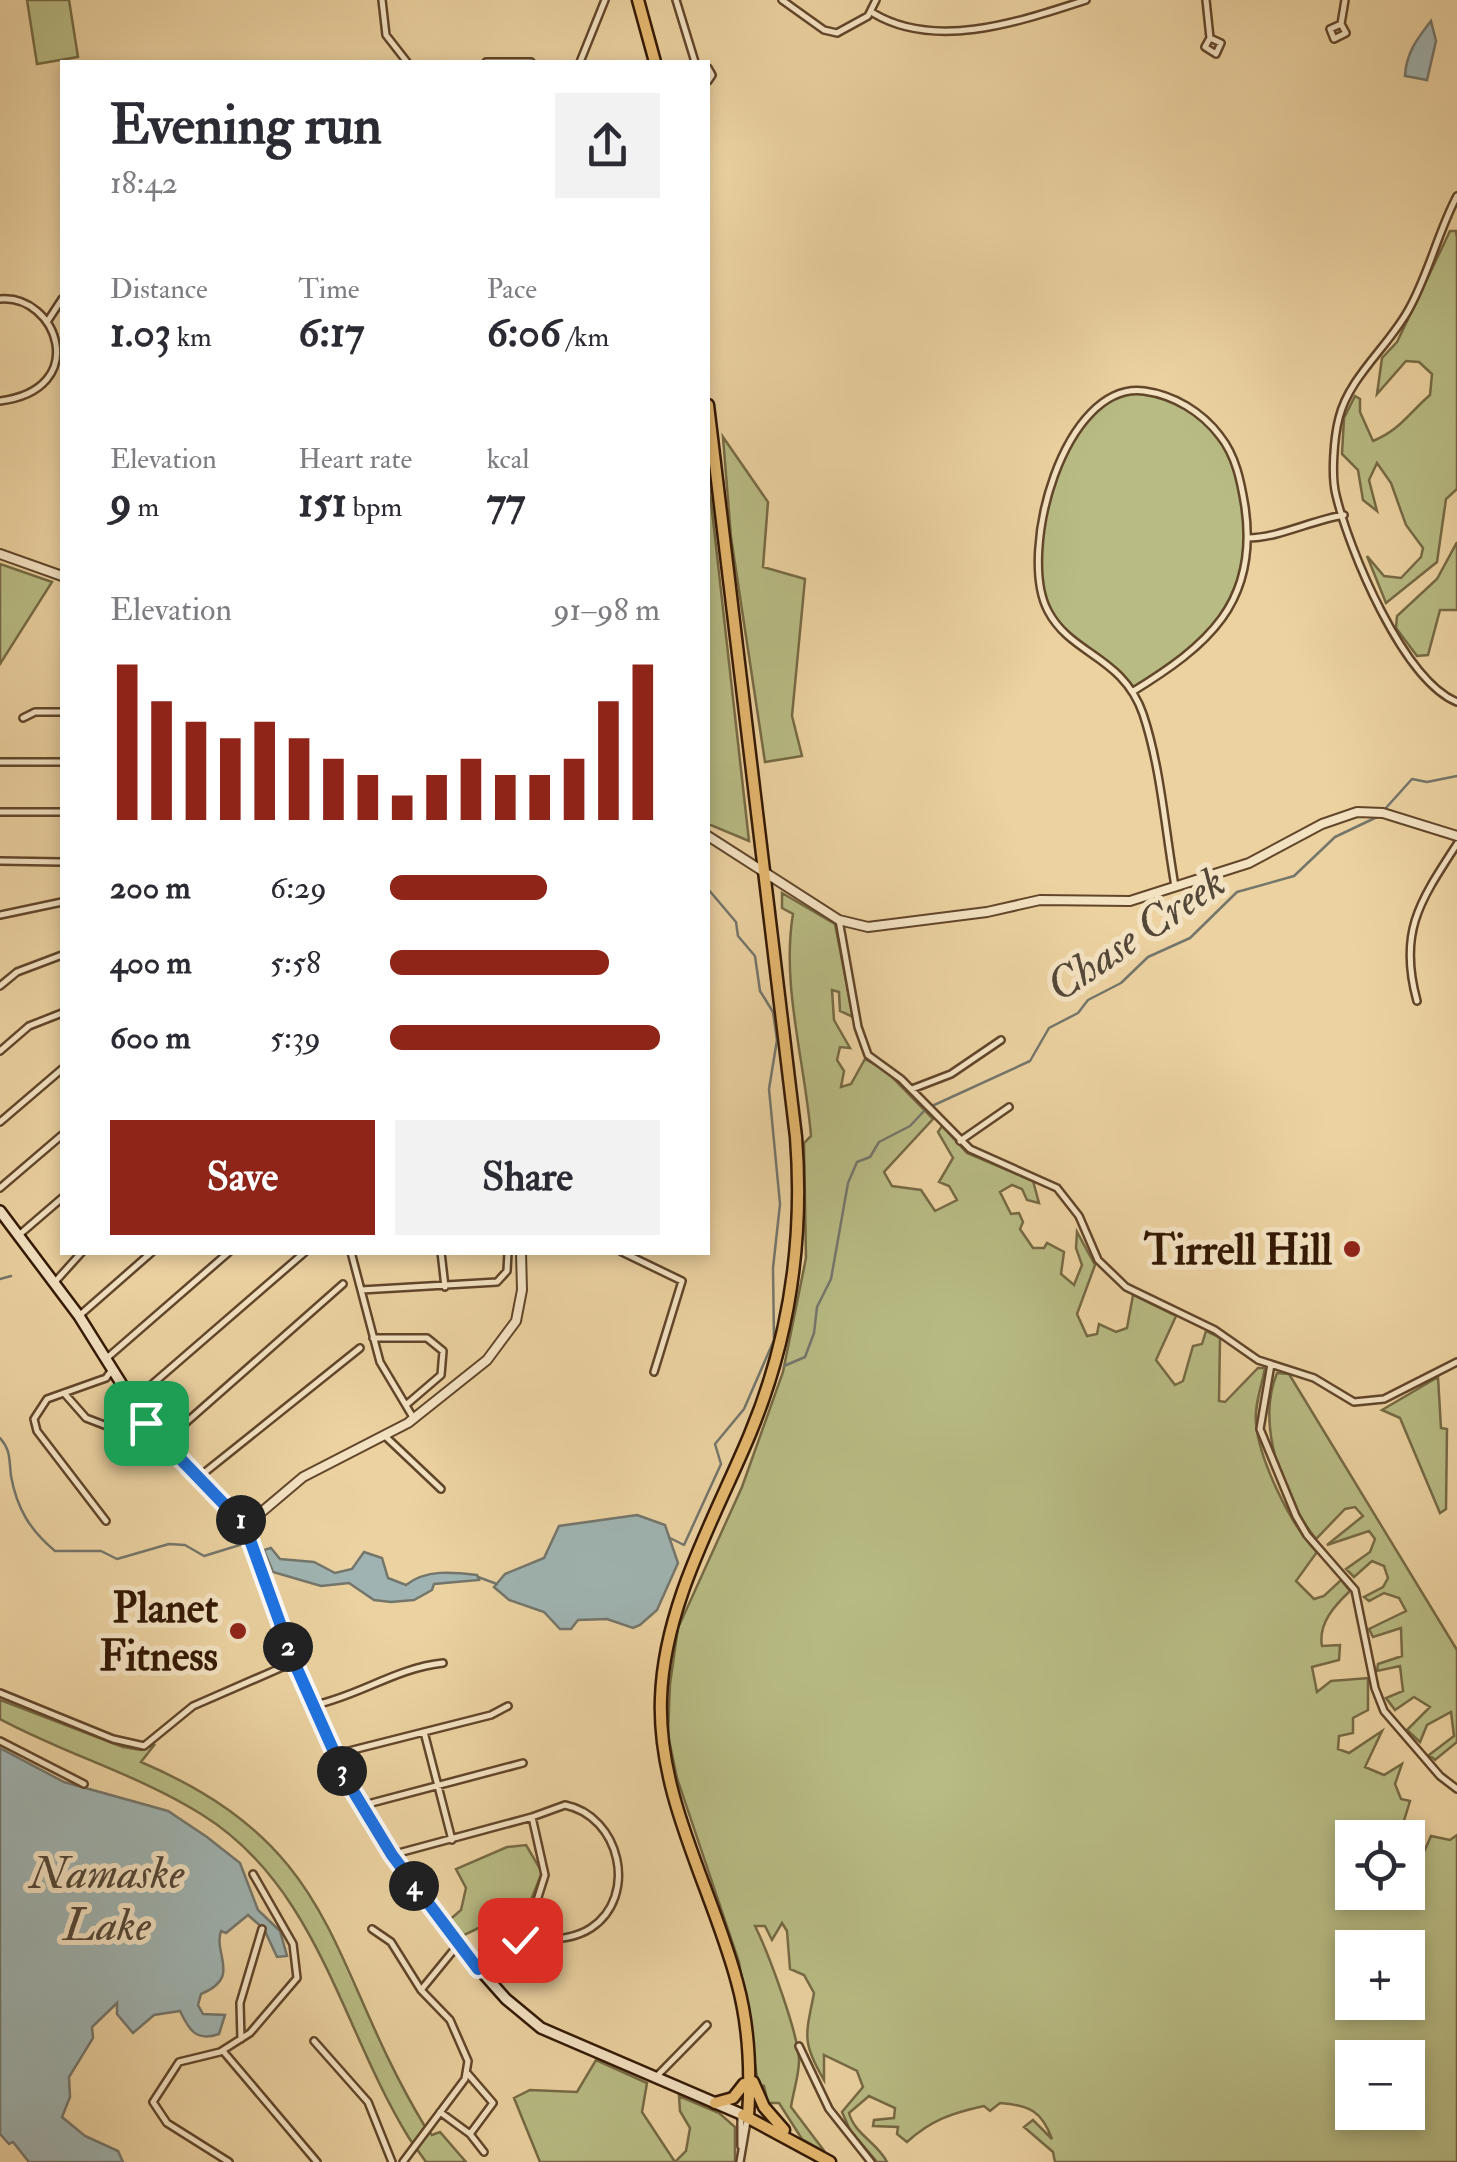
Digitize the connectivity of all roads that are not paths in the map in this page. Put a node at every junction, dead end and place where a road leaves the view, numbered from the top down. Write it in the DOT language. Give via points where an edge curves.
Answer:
graph roads {
  1 [pos="382,0"];
  2 [pos="605,0"];
  3 [pos="638,0"];
  4 [pos="676,0"];
  5 [pos="782,0"];
  6 [pos="876,0"];
  7 [pos="1086,0"];
  8 [pos="1206,0"];
  9 [pos="1345,0"];
  10 [pos="872,12"];
  11 [pos="1341,24"];
  12 [pos="1210,38"];
  13 [pos="405,60"];
  14 [pos="581,60"];
  15 [pos="655,60"];
  16 [pos="696,60"];
  17 [pos="1457,196"];
  18 [pos="0,300"];
  19 [pos="60,302"];
  20 [pos="47,322"];
  21 [pos="0,401"];
  22 [pos="710,421"];
  23 [pos="1344,515"];
  24 [pos="1248,538"];
  25 [pos="0,554"];
  26 [pos="60,575"];
  27 [pos="1132,692"];
  28 [pos="1457,702"];
  29 [pos="60,712"];
  30 [pos="23,718"];
  31 [pos="0,762"];
  32 [pos="60,762"];
  33 [pos="0,812"];
  34 [pos="60,812"];
  35 [pos="1457,836"];
  36 [pos="710,837"];
  37 [pos="762,840"];
  38 [pos="1457,844"];
  39 [pos="742,856"];
  40 [pos="0,860"];
  41 [pos="60,862"];
  42 [pos="766,872"];
  43 [pos="1175,886"];
  44 [pos="60,902"];
  45 [pos="0,916"];
  46 [pos="839,920"];
  47 [pos="60,956"];
  48 [pos="0,986"];
  49 [pos="1417,1001"];
  50 [pos="60,1014"];
  51 [pos="1000,1040"];
  52 [pos="0,1051"];
  53 [pos="60,1071"];
  54 [pos="912,1089"];
  55 [pos="1009,1107"];
  56 [pos="0,1122"];
  57 [pos="60,1136"];
  58 [pos="960,1141"];
  59 [pos="0,1188"];
  60 [pos="60,1200"];
  61 [pos="0,1211"];
  62 [pos="19,1236"];
  63 [pos="79,1255"];
  64 [pos="149,1255"];
  65 [pos="226,1255"];
  66 [pos="302,1255"];
  67 [pos="352,1255"];
  68 [pos="441,1255"];
  69 [pos="508,1255"];
  70 [pos="521,1255"];
  71 [pos="629,1255"];
  72 [pos="54,1282"];
  73 [pos="344,1284"];
  74 [pos="445,1286"];
  75 [pos="361,1290"];
  76 [pos="79,1316"];
  77 [pos="373,1338"];
  78 [pos="360,1348"];
  79 [pos="1457,1362"];
  80 [pos="110,1363"];
  81 [pos="1271,1364"];
  82 [pos="654,1372"];
  83 [pos="64,1393"];
  84 [pos="132,1402"];
  85 [pos="406,1406"];
  86 [pos="414,1419"];
  87 [pos="386,1436"];
  88 [pos="161,1441"];
  89 [pos="139,1454"];
  90 [pos="200,1476"];
  91 [pos="441,1489"];
  92 [pos="106,1521"];
  93 [pos="245,1526"];
  94 [pos="294,1662"];
  95 [pos="443,1663"];
  96 [pos="0,1694"];
  97 [pos="312,1705"];
  98 [pos="508,1706"];
  99 [pos="424,1732"];
  100 [pos="0,1742"];
  101 [pos="334,1755"];
  102 [pos="522,1763"];
  103 [pos="84,1784"];
  104 [pos="438,1786"];
  105 [pos="1457,1789"];
  106 [pos="361,1806"];
  107 [pos="532,1816"];
  108 [pos="452,1840"];
  109 [pos="392,1855"];
  110 [pos="253,1874"];
  111 [pos="262,1929"];
  112 [pos="372,1929"];
  113 [pos="537,1938"];
  114 [pos="458,1946"];
  115 [pos="480,1971"];
  116 [pos="422,1990"];
  117 [pos="707,2025"];
  118 [pos="241,2038"];
  119 [pos="314,2041"];
  120 [pos="799,2046"];
  121 [pos="223,2050"];
  122 [pos="468,2074"];
  123 [pos="655,2079"];
  124 [pos="748,2079"];
  125 [pos="715,2103"];
  126 [pos="440,2112"];
  127 [pos="744,2116"];
  128 [pos="470,2134"];
  129 [pos="809,2149"];
  130 [pos="484,2152"];
  131 [pos="229,2162"];
  132 [pos="318,2162"];
  133 [pos="392,2162"];
  134 [pos="403,2162"];
  135 [pos="740,2162"];
  136 [pos="830,2162"];
  137 [pos="871,2162"];
  1 -- 13 [label="street" via="386,35"];
  2 -- 14 [label="street"];
  3 -- 15 [label="main road"];
  4 -- 16 [label="street"];
  5 -- 10 [label="street" via="832,33 846,32"];
  6 -- 10 [label="street"];
  7 -- 10 [label="street" via="971,30 911,28"];
  8 -- 12 [label="street"];
  9 -- 11 [label="street"];
  17 -- 23 [label="street" via="1410,307 1340,413 1335,487"];
  18 -- 20 [label="street" via="20,300"];
  19 -- 20 [label="street"];
  20 -- 21 [label="street" via="56,349 50,377 32,395"];
  22 -- 37 [label="main road"];
  23 -- 24 [label="street"];
  23 -- 28 [label="street" via="1400,646 1430,684"];
  24 -- 27 [label="street" via="1238,588 1219,625 1190,655"];
  24 -- 27 [label="street" via="1230,451 1199,415 1142,390 1120,391 1094,408 1049,487 1039,582 1061,630 1105,660"];
  25 -- 26 [label="street"];
  27 -- 43 [label="street" via="1149,740"];
  29 -- 30 [label="street"];
  31 -- 32 [label="street"];
  33 -- 34 [label="street"];
  35 -- 43 [label="street" via="1389,814 1357,812 1263,858"];
  36 -- 39 [label="street"];
  37 -- 39 [label="street" via="752,856"];
  37 -- 42 [label="main road"];
  38 -- 49 [label="street" via="1411,927 1408,953"];
  39 -- 42 [label="street"];
  40 -- 41 [label="street"];
  42 -- 46 [label="street"];
  42 -- 124 [label="main road" via="799,1170 794,1276 765,1395 676,1612 660,1700 670,1779 737,1980"];
  43 -- 46 [label="street" via="1123,902 1040,900 883,926"];
  44 -- 45 [label="street"];
  46 -- 54 [label="street" via="863,1046"];
  47 -- 48 [label="street"];
  50 -- 52 [label="street" via="29,1026"];
  51 -- 54 [label="street" via="951,1074"];
  53 -- 56 [label="street"];
  54 -- 58 [label="street"];
  55 -- 58 [label="street"];
  57 -- 59 [label="street"];
  58 -- 81 [label="street" via="1057,1188 1079,1216 1098,1260 1126,1288"];
  60 -- 62 [label="street"];
  61 -- 62 [label="main road"];
  62 -- 72 [label="main road"];
  63 -- 72 [label="street"];
  64 -- 76 [label="street"];
  65 -- 80 [label="street"];
  66 -- 84 [label="street"];
  67 -- 75 [label="street"];
  68 -- 74 [label="street"];
  69 -- 74 [label="street" via="502,1280"];
  70 -- 86 [label="street" via="521,1300 508,1334 487,1360"];
  71 -- 82 [label="street" via="680,1277 683,1289"];
  72 -- 76 [label="main road"];
  73 -- 88 [label="street"];
  74 -- 75 [label="street"];
  75 -- 77 [label="street"];
  76 -- 80 [label="main road"];
  77 -- 85 [label="street"];
  77 -- 85 [label="street" via="428,1338 443,1350 440,1375"];
  78 -- 90 [label="street"];
  79 -- 81 [label="street" via="1369,1403"];
  80 -- 83 [label="street" via="106,1378"];
  80 -- 84 [label="main road"];
  81 -- 105 [label="street" via="1260,1429 1296,1516 1356,1590 1384,1711"];
  83 -- 89 [label="street" via="86,1418 112,1428"];
  83 -- 92 [label="street" via="38,1407 35,1428"];
  84 -- 88 [label="main road"];
  85 -- 86 [label="street"];
  86 -- 87 [label="street"];
  87 -- 91 [label="street"];
  87 -- 93 [label="street" via="303,1476"];
  88 -- 89 [label="street"];
  88 -- 89 [label="street" via="147,1457"];
  88 -- 90 [label="main road"];
  90 -- 93 [label="main road"];
  93 -- 94 [label="main road"];
  94 -- 96 [label="street" via="192,1706 144,1746"];
  94 -- 97 [label="main road"];
  95 -- 97 [label="street" via="403,1669 362,1692"];
  97 -- 101 [label="main road"];
  98 -- 99 [label="street"];
  99 -- 101 [label="street"];
  99 -- 104 [label="street"];
  100 -- 103 [label="street"];
  101 -- 106 [label="main road"];
  102 -- 104 [label="street"];
  104 -- 106 [label="street"];
  104 -- 108 [label="street"];
  106 -- 109 [label="main road"];
  107 -- 108 [label="street"];
  107 -- 113 [label="street" via="545,1875 533,1913"];
  107 -- 113 [label="street" via="558,1806 582,1810 605,1826 617,1856 613,1896 602,1918 574,1936"];
  108 -- 109 [label="street"];
  109 -- 114 [label="main road"];
  110 -- 118 [label="street" via="290,1937 298,1974 272,2011"];
  111 -- 118 [label="street" via="239,2007"];
  112 -- 116 [label="street" via="391,1942"];
  113 -- 115 [label="street"];
  114 -- 115 [label="main road"];
  114 -- 116 [label="street"];
  115 -- 123 [label="main road" via="541,2028"];
  116 -- 122 [label="street" via="458,2034"];
  117 -- 123 [label="street"];
  118 -- 121 [label="street"];
  119 -- 133 [label="street" via="368,2102"];
  120 -- 137 [label="street" via="824,2100"];
  121 -- 131 [label="street" via="179,2062 153,2106"];
  121 -- 132 [label="street"];
  122 -- 126 [label="street"];
  122 -- 128 [label="street" via="493,2107"];
  123 -- 125 [label="main road"];
  124 -- 125 [label="main road" via="733,2098"];
  124 -- 127 [label="main road"];
  124 -- 129 [label="main road" via="770,2116"];
  125 -- 127 [label="main road"];
  126 -- 128 [label="street"];
  126 -- 134 [label="street"];
  127 -- 129 [label="main road"];
  127 -- 135 [label="street"];
  128 -- 130 [label="street"];
  129 -- 136 [label="main road"];
}
